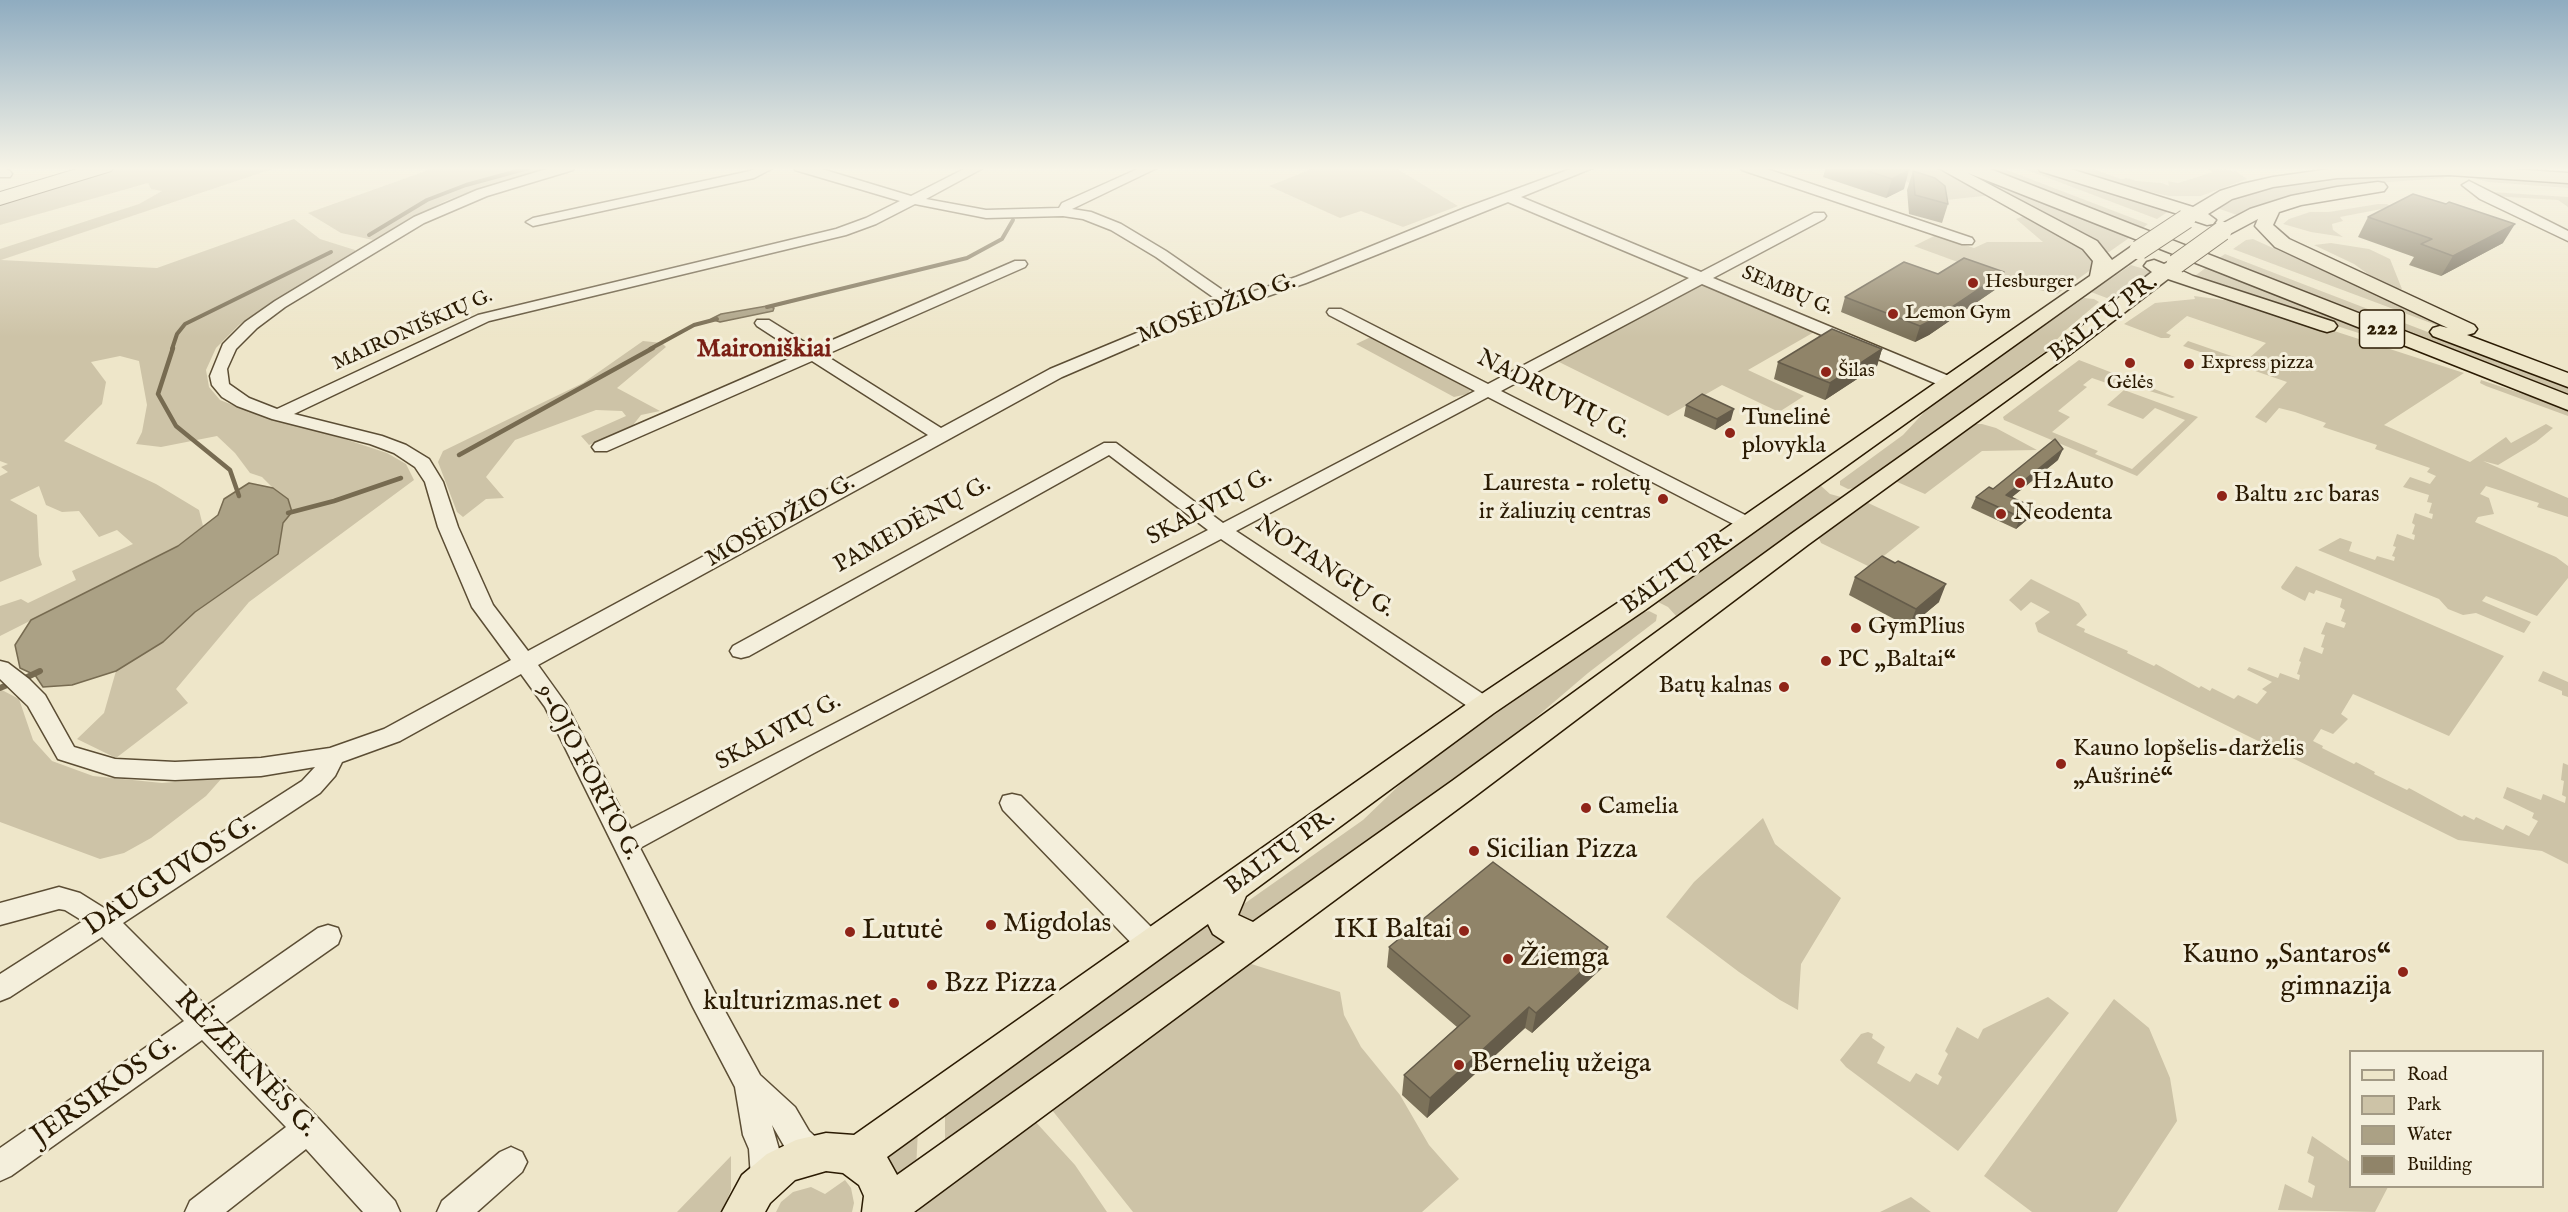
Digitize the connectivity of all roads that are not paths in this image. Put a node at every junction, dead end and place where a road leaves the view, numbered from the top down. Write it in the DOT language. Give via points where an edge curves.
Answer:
graph roads {
  1 [pos="416,224"];
  2 [pos="864,224"];
  3 [pos="1107,224"];
  4 [pos="1443,224"];
  5 [pos="1571,224"];
  6 [pos="1804,224"];
  7 [pos="1915,224"];
  8 [pos="2050,224"];
  9 [pos="2113,224"];
  10 [pos="2158,224"];
  11 [pos="2179,224"];
  12 [pos="2207,224"];
  13 [pos="2235,224"];
  14 [pos="2265,224"];
  15 [pos="2541,224"];
  16 [pos="2223,231"];
  17 [pos="2568,237"];
  18 [pos="1967,241"];
  19 [pos="2138,251"];
  20 [pos="1020,264"];
  21 [pos="2171,268"];
  22 [pos="2099,277"];
  23 [pos="1698,278"];
  24 [pos="2075,294"];
  25 [pos="2249,300"];
  26 [pos="1233,304"];
  27 [pos="2119,305"];
  28 [pos="1335,312"];
  29 [pos="763,323"];
  30 [pos="814,354"];
  31 [pos="2568,378"];
  32 [pos="1950,383"];
  33 [pos="1487,389"];
  34 [pos="2559,399"];
  35 [pos="278,415"];
  36 [pos="940,435"];
  37 [pos="601,447"];
  38 [pos="1110,447"];
  39 [pos="1821,474"];
  40 [pos="1861,495"];
  41 [pos="1748,524"];
  42 [pos="1222,531"];
  43 [pos="1635,604"];
  44 [pos="1677,629"];
  45 [pos="741,651"];
  46 [pos="524,662"];
  47 [pos="8,674"];
  48 [pos="1484,706"];
  49 [pos="332,756"];
  50 [pos="1011,803"];
  51 [pos="625,844"];
  52 [pos="1232,890"];
  53 [pos="0,914"];
  54 [pos="104,921"];
  55 [pos="328,936"];
  56 [pos="1257,937"];
  57 [pos="1151,945"];
  58 [pos="0,988"];
  59 [pos="205,1022"];
  60 [pos="750,1085"];
  61 [pos="308,1129"];
  62 [pos="812,1154"];
  63 [pos="851,1155"];
  64 [pos="512,1162"];
  65 [pos="0,1166"];
  66 [pos="767,1178"];
  67 [pos="201,1212"];
  68 [pos="384,1212"];
  69 [pos="453,1212"];
  70 [pos="743,1212"];
  71 [pos="883,1212"];
  72 [pos="890,1212"];
  1 -- 35 [label="street, 9-OJO FORTO G." via="289,299 251,325 229,348 218,376 221,386 243,402"];
  2 -- 35 [label="street, MAIRONIŠKIŲ G." via="484,318"];
  3 -- 26 [label="street" via="1161,254"];
  4 -- 26 [label="street, MOSĖDŽIO G."];
  5 -- 23 [label="street, SEMBŲ G."];
  6 -- 23 [label="street, SKALVIŲ G."];
  7 -- 18 [label="street"];
  8 -- 22 [label="main road" via="2090,245 2103,260"];
  9 -- 34 [label="main road, 222"];
  10 -- 31 [label="main road, 222"];
  11 -- 19 [label="main road, BALTŲ PR., bridge"];
  12 -- 16 [label="main road"];
  13 -- 16 [label="main road, BALTŲ PR."];
  14 -- 31 [label="main road" via="2282,243"];
  15 -- 17 [label="street"];
  16 -- 21 [label="main road, BALTŲ PR., bridge"];
  19 -- 21 [label="main road"];
  19 -- 22 [label="main road, BALTŲ PR."];
  20 -- 30 [label="street"];
  21 -- 25 [label="main road"];
  21 -- 27 [label="main road, BALTŲ PR."];
  22 -- 24 [label="main road, BALTŲ PR."];
  23 -- 32 [label="street, SEMBŲ G."];
  23 -- 33 [label="street, SKALVIŲ G."];
  24 -- 27 [label="main road"];
  24 -- 32 [label="main road, BALTŲ PR."];
  25 -- 27 [label="main road" via="2175,293"];
  25 -- 34 [label="main road"];
  26 -- 36 [label="street, MOSĖDŽIO G." via="1090,357"];
  27 -- 40 [label="main road, BALTŲ PR." via="2062,351"];
  28 -- 33 [label="street, NADRUVIŲ G."];
  29 -- 30 [label="street"];
  30 -- 36 [label="street"];
  30 -- 37 [label="street"];
  32 -- 39 [label="main road, BALTŲ PR."];
  33 -- 41 [label="street, NADRUVIŲ G."];
  33 -- 42 [label="street, SKALVIŲ G."];
  35 -- 46 [label="street, 9-OJO FORTO G." via="376,440 422,463 434,482 448,527 483,607"];
  36 -- 46 [label="street, MOSĖDŽIO G."];
  38 -- 42 [label="street, NOTANGŲ G."];
  38 -- 45 [label="street, PAMEDĖNŲ G."];
  39 -- 40 [label="main road" via="1829,487 1843,494"];
  39 -- 41 [label="main road, BALTŲ PR."];
  40 -- 44 [label="main road, BALTŲ PR."];
  41 -- 43 [label="main road, BALTŲ PR."];
  42 -- 48 [label="street, NOTANGŲ G."];
  42 -- 51 [label="street, SKALVIŲ G."];
  43 -- 44 [label="main road" via="1665,613"];
  43 -- 48 [label="main road, BALTŲ PR."];
  44 -- 56 [label="main road, BALTŲ PR."];
  46 -- 49 [label="street, MOSĖDŽIO G." via="392,735"];
  46 -- 51 [label="street, 9-OJO FORTO G." via="555,704"];
  47 -- 49 [label="street, MOSĖDŽIO G." via="37,701 66,753 115,768 175,771 261,767"];
  48 -- 52 [label="main road, BALTŲ PR."];
  49 -- 54 [label="street, DAUGUVOS G." via="327,770 310,787"];
  50 -- 57 [label="street"];
  51 -- 60 [label="street, 9-OJO FORTO G."];
  52 -- 56 [label="main road" via="1223,905 1221,916 1225,924 1242,936"];
  52 -- 57 [label="main road, BALTŲ PR."];
  53 -- 54 [label="street, RĖZEKNĖS G." via="59,898 71,900"];
  54 -- 58 [label="street, DAUGUVOS G."];
  54 -- 59 [label="street, RĖZEKNĖS G."];
  55 -- 59 [label="street, JERSIKOS G."];
  56 -- 72 [label="main road, BALTŲ PR." via="898,1200"];
  57 -- 63 [label="main road, BALTŲ PR." via="868,1148"];
  59 -- 61 [label="street, RĖZEKNĖS G."];
  59 -- 65 [label="street, JERSIKOS G."];
  60 -- 62 [label="street, 9-OJO FORTO G." via="784,1117 798,1141"];
  60 -- 66 [label="street, 9-OJO FORTO G."];
  61 -- 67 [label="street"];
  61 -- 68 [label="street, RĖZEKNĖS G."];
  62 -- 63 [label="main road"];
  62 -- 66 [label="main road" via="781,1167"];
  63 -- 71 [label="main road" via="873,1171 880,1182"];
  64 -- 69 [label="street"];
  66 -- 70 [label="main road"];
}
